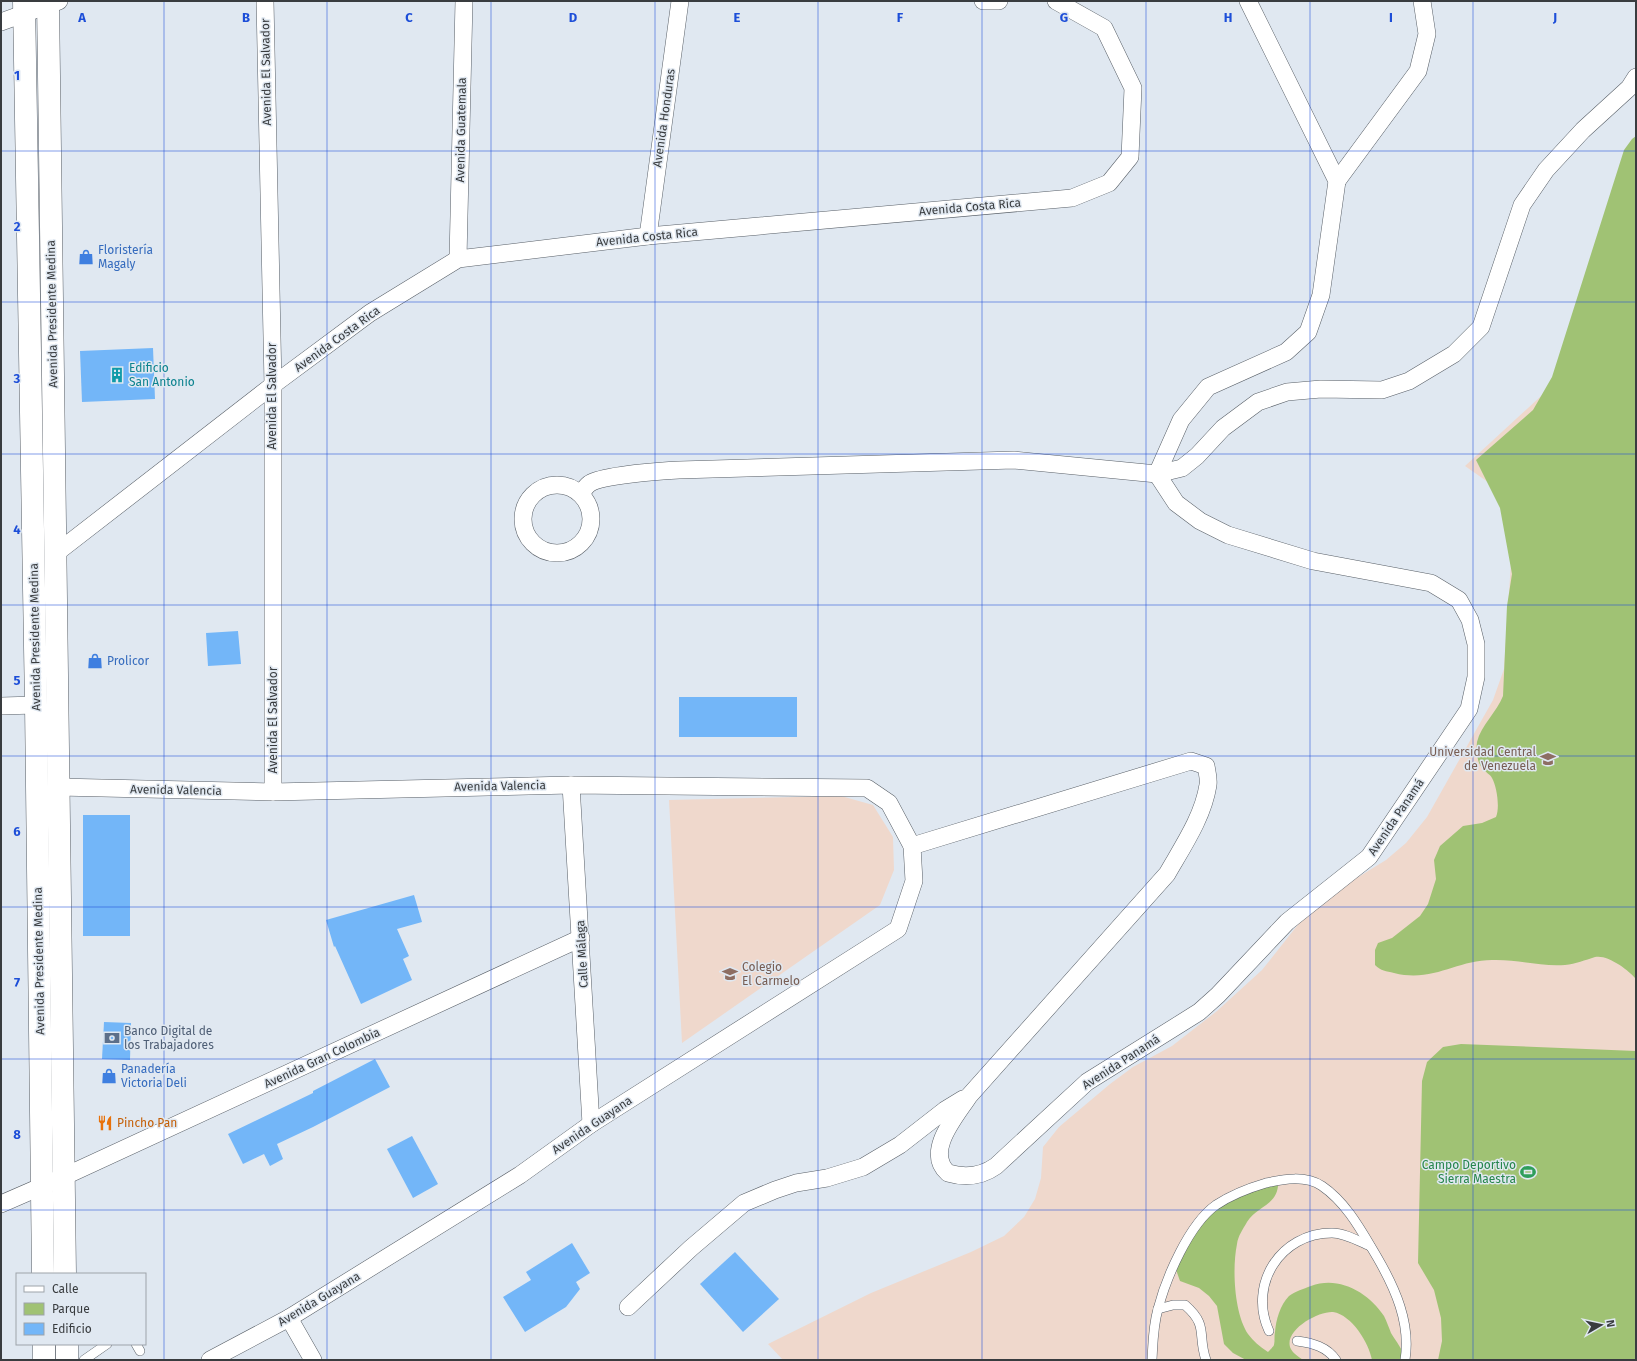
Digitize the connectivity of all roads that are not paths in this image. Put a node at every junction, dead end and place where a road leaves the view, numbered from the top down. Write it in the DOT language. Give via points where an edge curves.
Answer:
graph roads {
  1 [pos="265,1"];
  2 [pos="464,1"];
  3 [pos="680,1"];
  4 [pos="982,1"];
  5 [pos="999,1"];
  6 [pos="1056,1"];
  7 [pos="1248,1"];
  8 [pos="1422,1"];
  9 [pos="52,2"];
  10 [pos="24,8"];
  11 [pos="1,22"];
  12 [pos="1636,77"];
  13 [pos="1337,181"];
  14 [pos="648,236"];
  15 [pos="458,259"];
  16 [pos="273,385"];
  17 [pos="1157,474"];
  18 [pos="581,494"];
  19 [pos="55,554"];
  20 [pos="36,705"];
  21 [pos="1,706"];
  22 [pos="572,785"];
  23 [pos="58,787"];
  24 [pos="273,792"];
  25 [pos="912,846"];
  26 [pos="581,938"];
  27 [pos="969,1096"];
  28 [pos="591,1124"];
  29 [pos="63,1177"];
  30 [pos="41,1186"];
  31 [pos="1,1204"];
  32 [pos="1370,1246"];
  33 [pos="43,1273"];
  34 [pos="65,1273"];
  35 [pos="628,1307"];
  36 [pos="1158,1309"];
  37 [pos="289,1318"];
  38 [pos="1269,1331"];
  39 [pos="1297,1341"];
  40 [pos="44,1345"];
  41 [pos="66,1345"];
  42 [pos="106,1345"];
  43 [pos="44,1360"];
  44 [pos="67,1360"];
  45 [pos="84,1360"];
  46 [pos="210,1360"];
  47 [pos="313,1360"];
  48 [pos="1152,1360"];
  49 [pos="1206,1360"];
  50 [pos="1336,1360"];
  51 [pos="1405,1360"];
  1 -- 16 [label="street, Avenida El Salvador"];
  2 -- 15 [label="street, Avenida Guatemala"];
  3 -- 14 [label="street, Avenida Honduras"];
  4 -- 5 [label="street"];
  6 -- 14 [label="street, Avenida Costa Rica" via="1104,28 1133,88 1130,157 1109,183 1072,198"];
  7 -- 13 [label="street"];
  8 -- 13 [label="street" via="1427,34 1418,71"];
  9 -- 10 [label="street"];
  9 -- 19 [label="street, Avenida Presidente Medina"];
  10 -- 11 [label="street"];
  10 -- 20 [label="street, Avenida Presidente Medina"];
  12 -- 17 [label="street" via="1630,88 1583,130 1546,170 1522,205 1481,327 1454,354 1409,381 1382,390 1321,389 1287,392 1258,402 1223,428 1182,468"];
  13 -- 17 [label="street" via="1321,295 1308,332 1286,352 1208,387 1181,420"];
  14 -- 15 [label="street, Avenida Costa Rica"];
  15 -- 16 [label="street, Avenida Costa Rica" via="370,313"];
  16 -- 19 [label="street, Avenida Costa Rica"];
  16 -- 24 [label="street, Avenida El Salvador"];
  17 -- 18 [label="street" via="1014,460 679,470 644,472 599,480 589,484"];
  17 -- 27 [label="street, Avenida Panamá" via="1176,503 1200,521 1228,535 1313,561 1431,583 1459,600 1470,620 1476,644 1476,677 1469,709 1370,857 1287,922 1204,1008 1087,1082 996,1166 980,1175 952,1175 945,1170 938,1157 941,1143"];
  18 -- 18 [label="street" via="572,487 560,484 549,485 530,497 525,507 524,529 537,548 559,554 580,546 587,537 592,520 588,503"];
  19 -- 23 [label="street, Avenida Presidente Medina"];
  20 -- 21 [label="street"];
  20 -- 30 [label="street, Avenida Presidente Medina"];
  22 -- 24 [label="street, Avenida Valencia"];
  22 -- 25 [label="street, Avenida Valencia" via="866,788 889,803"];
  22 -- 26 [label="street, Calle Málaga"];
  23 -- 24 [label="street, Avenida Valencia"];
  23 -- 29 [label="street, Avenida Presidente Medina"];
  25 -- 27 [label="street, Avenida Panamá" via="1191,761 1206,766 1208,783 1202,808 1188,839 1167,874"];
  25 -- 28 [label="street, Avenida Guayana" via="914,881 898,929"];
  26 -- 28 [label="street, Calle Málaga"];
  26 -- 29 [label="street, Avenida Gran Colombia"];
  27 -- 35 [label="street" via="945,1110 900,1145 863,1167 827,1178 796,1183 744,1203"];
  28 -- 37 [label="street, Avenida Guayana" via="520,1175"];
  29 -- 30 [label="street, Avenida Gran Colombia"];
  29 -- 34 [label="street, Avenida Presidente Medina"];
  30 -- 31 [label="street"];
  30 -- 33 [label="street, Avenida Presidente Medina"];
  32 -- 36 [label="lane" via="1342,1205 1321,1186 1300,1178 1255,1186 1215,1206 1199,1222 1174,1264"];
  32 -- 38 [label="lane" via="1332,1233 1297,1241 1287,1249 1264,1280 1261,1306 1263,1319"];
  32 -- 51 [label="lane" via="1398,1300 1406,1331"];
  36 -- 48 [label="lane"];
  36 -- 49 [label="lane" via="1185,1305 1194,1314 1201,1326"];
  37 -- 46 [label="street, Avenida Guayana"];
  37 -- 47 [label="street"];
  39 -- 50 [label="lane" via="1322,1347"];
  40 -- 43 [label="street"];
  41 -- 44 [label="street"];
  42 -- 45 [label="lane"];
}
